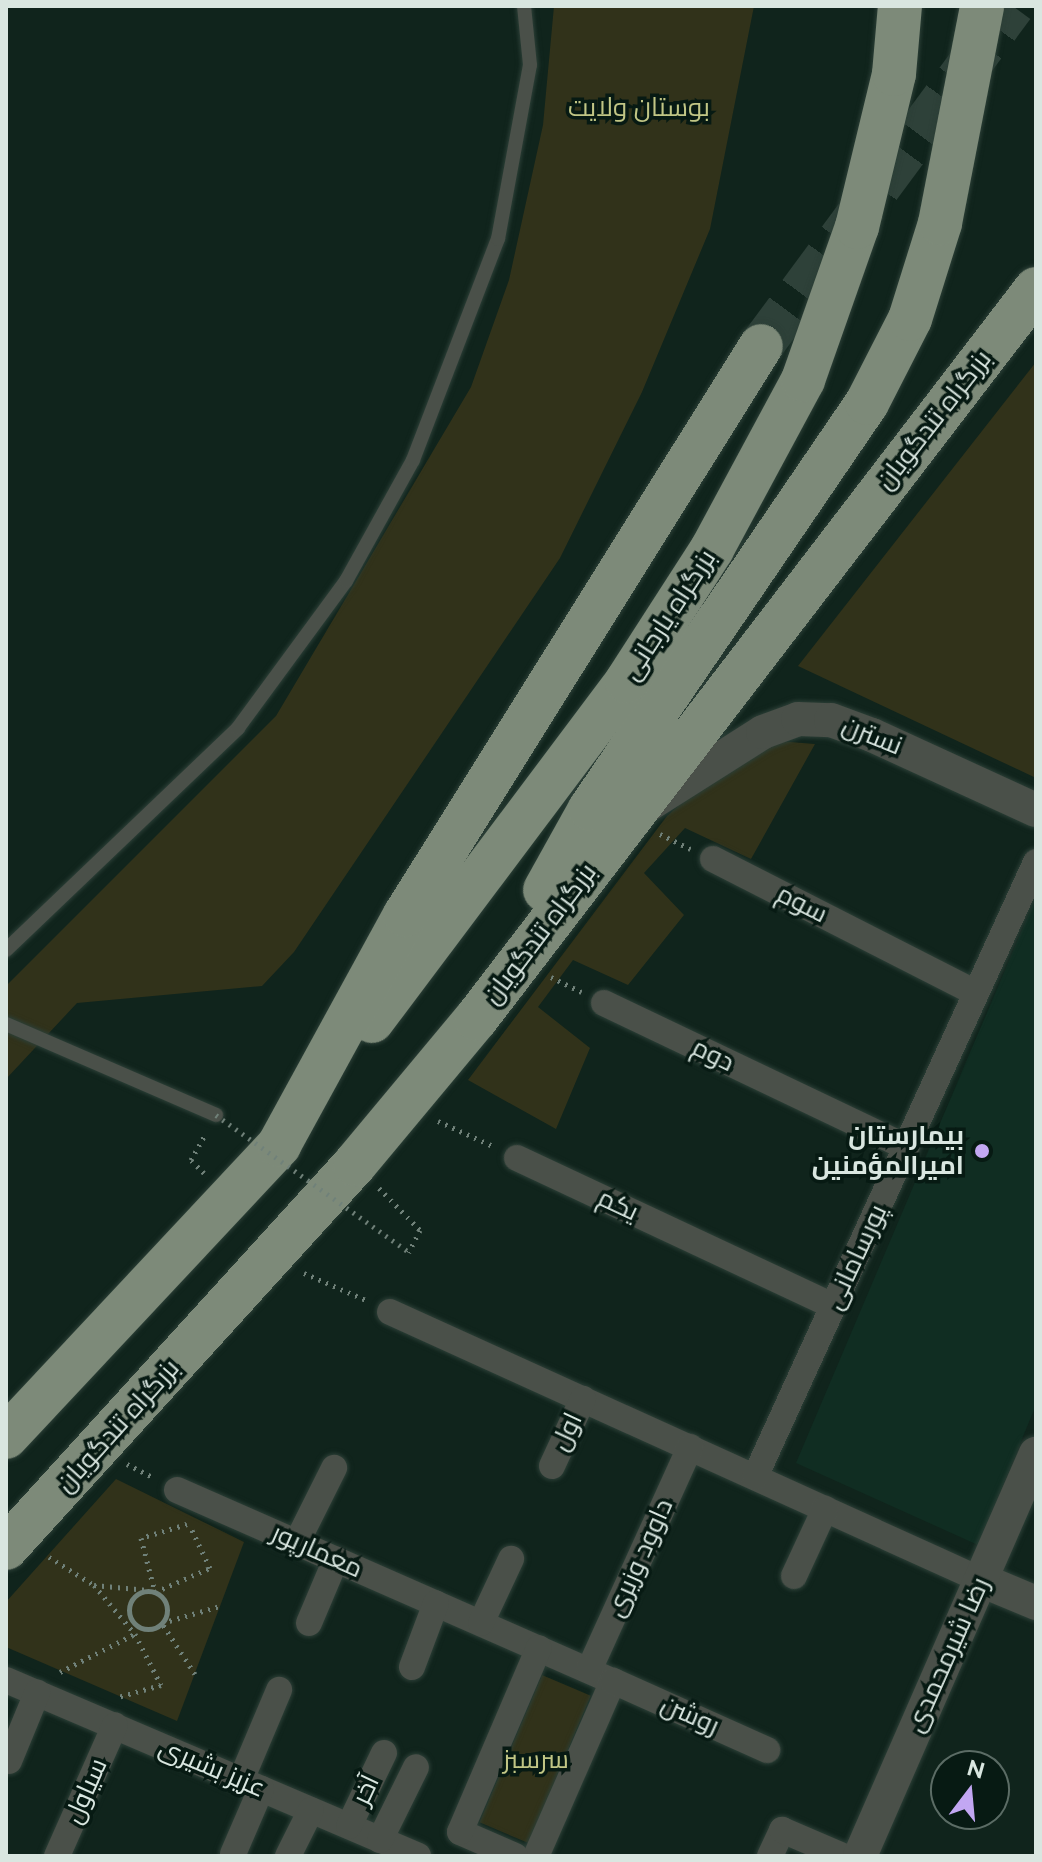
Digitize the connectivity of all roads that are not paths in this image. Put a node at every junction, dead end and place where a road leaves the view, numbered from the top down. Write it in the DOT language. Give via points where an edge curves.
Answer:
graph roads {
  1 [pos="524,6"];
  2 [pos="900,6"];
  3 [pos="982,6"];
  4 [pos="1036,289"];
  5 [pos="761,346"];
  6 [pos="1036,810"];
  7 [pos="627,818"];
  8 [pos="713,859"];
  9 [pos="1036,862"];
  10 [pos="6,950"];
  11 [pos="976,993"];
  12 [pos="604,1003"];
  13 [pos="476,1019"];
  14 [pos="6,1024"];
  15 [pos="216,1115"];
  16 [pos="279,1145"];
  17 [pos="906,1147"];
  18 [pos="517,1158"];
  19 [pos="833,1306"];
  20 [pos="390,1312"];
  21 [pos="583,1399"];
  22 [pos="6,1437"];
  23 [pos="690,1447"];
  24 [pos="1036,1454"];
  25 [pos="552,1466"];
  26 [pos="334,1468"];
  27 [pos="755,1477"];
  28 [pos="177,1490"];
  29 [pos="825,1509"];
  30 [pos="297,1542"];
  31 [pos="6,1548"];
  32 [pos="336,1559"];
  33 [pos="511,1559"];
  34 [pos="794,1576"];
  35 [pos="981,1580"];
  36 [pos="436,1603"];
  37 [pos="1036,1603"];
  38 [pos="309,1623"];
  39 [pos="481,1623"];
  40 [pos="539,1648"];
  41 [pos="412,1667"];
  42 [pos="601,1675"];
  43 [pos="6,1680"];
  44 [pos="279,1690"];
  45 [pos="37,1693"];
  46 [pos="115,1725"];
  47 [pos="767,1750"];
  48 [pos="384,1753"];
  49 [pos="9,1761"];
  50 [pos="416,1767"];
  51 [pos="251,1785"];
  52 [pos="311,1810"];
  53 [pos="349,1826"];
  54 [pos="380,1840"];
  55 [pos="233,1854"];
  56 [pos="504,1854"];
  57 [pos="57,1856"];
  58 [pos="288,1856"];
  59 [pos="418,1856"];
  60 [pos="536,1856"];
  61 [pos="770,1856"];
  62 [pos="843,1856"];
  63 [pos="860,1856"];
  1 -- 10 [label="lane" via="530,65 498,239 405,474 346,581 238,728"];
  2 -- 16 [label="highway, بزرگراه یارجانی" via="894,74 852,241 803,380 712,549 627,681"];
  3 -- 13 [label="highway" via="940,223 910,319 867,403 590,809"];
  4 -- 7 [label="highway, بزرگراه تندگویان"];
  5 -- 16 [label="highway" via="405,915"];
  6 -- 7 [label="street, نسترن" via="872,735 831,720 798,719 763,732"];
  7 -- 13 [label="highway, بزرگراه تندگویان"];
  8 -- 11 [label="street, سوم"];
  9 -- 11 [label="street, پورسامانی"];
  11 -- 17 [label="street, پورسامانی"];
  12 -- 17 [label="street, دوم"];
  13 -- 31 [label="highway, بزرگراه تندگویان" via="355,1164"];
  14 -- 15 [label="lane"];
  16 -- 22 [label="highway"];
  17 -- 19 [label="street, پورسامانی"];
  18 -- 19 [label="street, یکم"];
  19 -- 27 [label="street, پورسامانی"];
  20 -- 21 [label="street"];
  21 -- 23 [label="street"];
  21 -- 25 [label="street, اول"];
  23 -- 27 [label="street"];
  23 -- 42 [label="street, داوود وزیری"];
  24 -- 35 [label="street, رضا شیرمحمدی"];
  26 -- 30 [label="street"];
  27 -- 29 [label="street"];
  28 -- 30 [label="street, معمارپور"];
  29 -- 34 [label="street"];
  29 -- 35 [label="street"];
  30 -- 32 [label="street, معمارپور"];
  32 -- 36 [label="street, معمارپور"];
  32 -- 38 [label="street"];
  33 -- 39 [label="street"];
  35 -- 37 [label="street"];
  35 -- 63 [label="street, رضا شیرمحمدی"];
  36 -- 39 [label="street, معمارپور"];
  36 -- 41 [label="street"];
  39 -- 40 [label="street, معمارپور"];
  40 -- 42 [label="street"];
  40 -- 56 [label="street" via="460,1832"];
  42 -- 47 [label="street, روشن"];
  42 -- 60 [label="street"];
  43 -- 45 [label="street, عزیز بشیری"];
  44 -- 51 [label="street"];
  45 -- 46 [label="street, عزیز بشیری"];
  45 -- 49 [label="street"];
  46 -- 51 [label="street, عزیز بشیری"];
  46 -- 57 [label="street, سیاول"];
  48 -- 53 [label="street, آخر"];
  50 -- 54 [label="street"];
  51 -- 52 [label="street, عزیز بشیری"];
  51 -- 55 [label="street"];
  52 -- 53 [label="street, عزیز بشیری"];
  52 -- 58 [label="street"];
  53 -- 54 [label="street, عزیز بشیری"];
  54 -- 59 [label="street, عزیز بشیری"];
  61 -- 62 [label="street" via="782,1830"];
}
